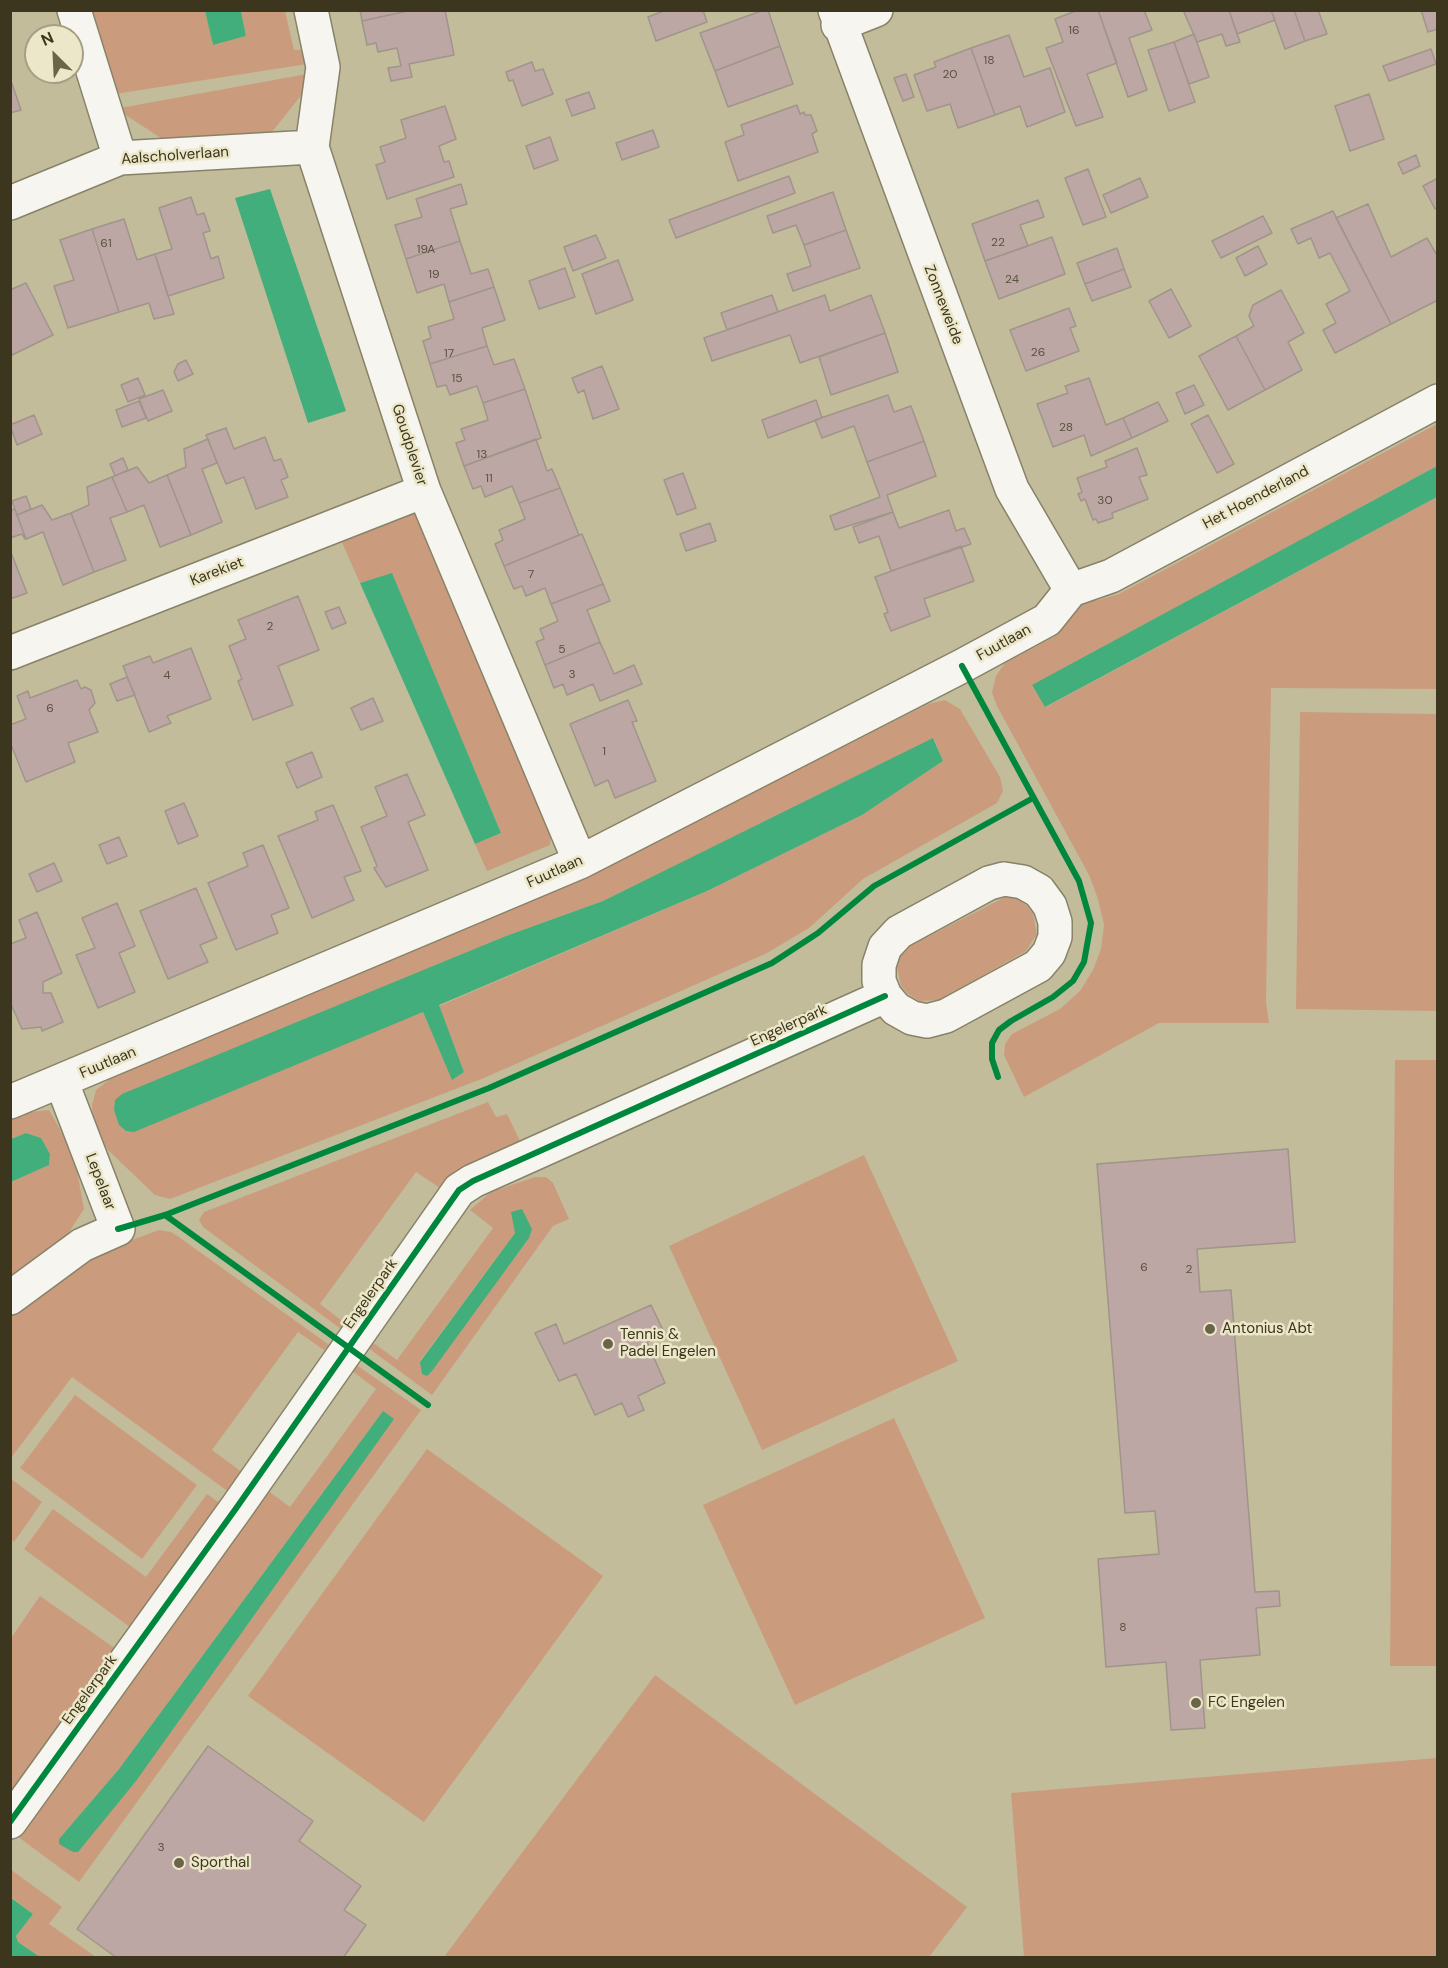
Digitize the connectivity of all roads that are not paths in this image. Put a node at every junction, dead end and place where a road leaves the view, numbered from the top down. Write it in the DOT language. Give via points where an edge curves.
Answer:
graph roads {
  1 [pos="74,10"];
  2 [pos="311,10"];
  3 [pos="876,10"];
  4 [pos="836,18"];
  5 [pos="312,147"];
  6 [pos="120,158"];
  7 [pos="10,203"];
  8 [pos="1437,401"];
  9 [pos="424,491"];
  10 [pos="1071,590"];
  11 [pos="10,653"];
  12 [pos="580,862"];
  13 [pos="885,996"];
  14 [pos="62,1083"];
  15 [pos="10,1102"];
  16 [pos="10,1298"];
  17 [pos="10,1822"];
  1 -- 6 [label="street"];
  2 -- 5 [label="street, Goudplevier" via="323,66"];
  3 -- 4 [label="street"];
  4 -- 10 [label="street, Zonneweide" via="1012,489"];
  5 -- 6 [label="street, Aalscholverlaan"];
  5 -- 9 [label="street, Goudplevier"];
  6 -- 7 [label="street, Aalscholverlaan"];
  8 -- 10 [label="street, Het Hoenderland" via="1111,576"];
  9 -- 11 [label="street, Karekiet"];
  9 -- 12 [label="street, Goudplevier"];
  10 -- 12 [label="street, Fuutlaan" via="1047,620"];
  12 -- 14 [label="street, Fuutlaan"];
  13 -- 13 [label="street" via="879,981 879,964 885,947 899,932 989,883 1004,879 1023,882 1039,891 1050,906 1055,937 1038,966 957,1011 927,1021 912,1018 896,1009"];
  13 -- 17 [label="street, Engelerpark" via="459,1190"];
  14 -- 15 [label="street, Fuutlaan"];
  14 -- 16 [label="street, Lepelaar" via="118,1229 82,1245"];
}
